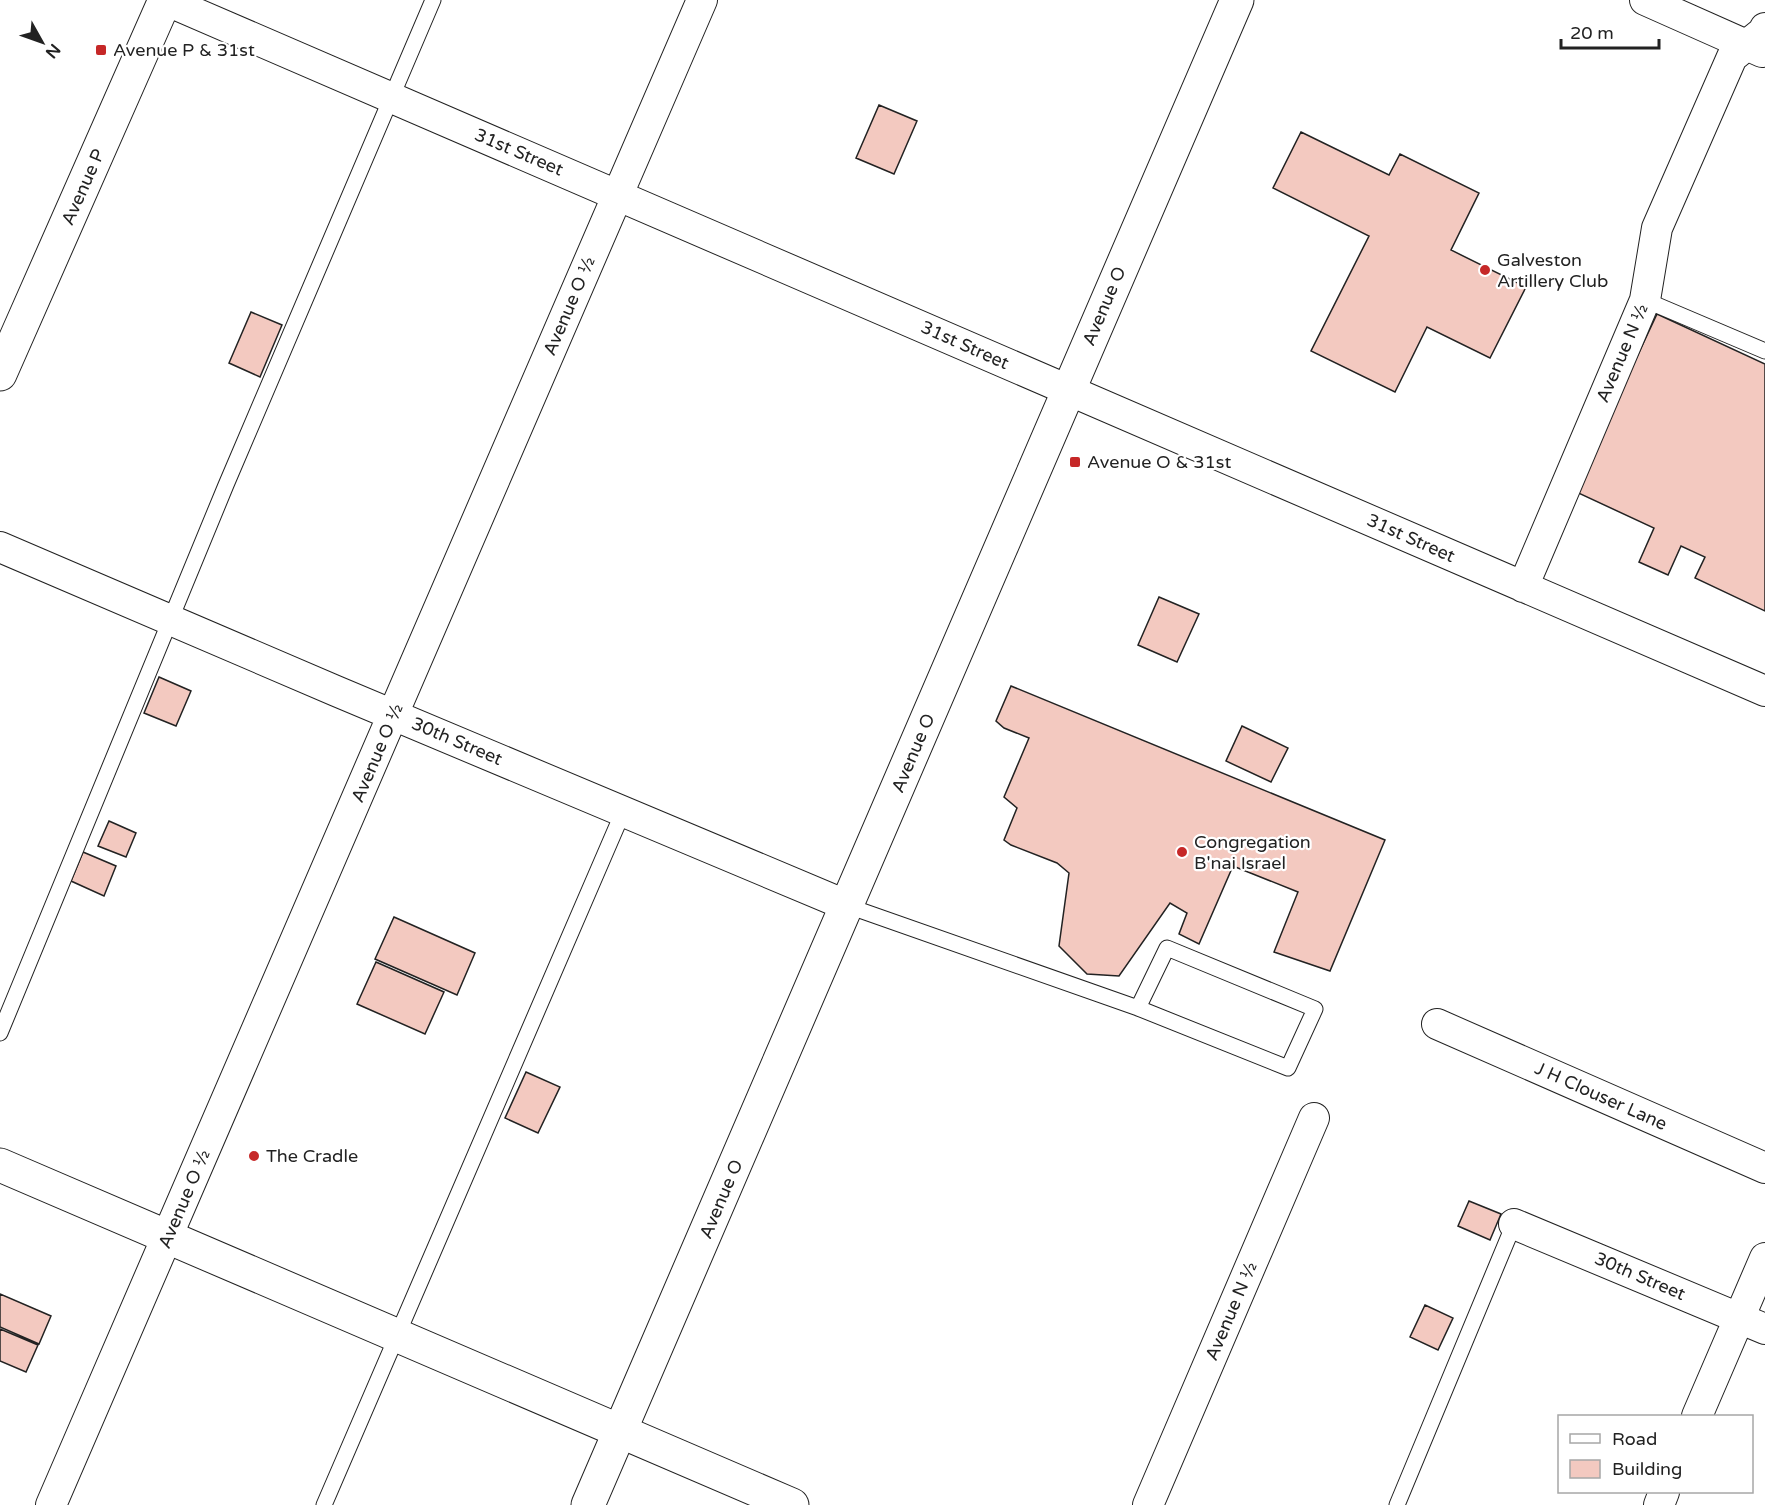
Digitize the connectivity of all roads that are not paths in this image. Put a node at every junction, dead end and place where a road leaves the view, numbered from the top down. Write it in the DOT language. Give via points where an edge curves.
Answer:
graph roads {
  1 [pos="165,0"];
  2 [pos="433,0"];
  3 [pos="702,0"];
  4 [pos="1237,0"];
  5 [pos="1645,0"];
  6 [pos="1759,42"];
  7 [pos="391,97"];
  8 [pos="618,194"];
  9 [pos="1645,300"];
  10 [pos="1765,351"];
  11 [pos="0,374"];
  12 [pos="1068,391"];
  13 [pos="0,547"];
  14 [pos="1523,586"];
  15 [pos="170,620"];
  16 [pos="1765,691"];
  17 [pos="393,715"];
  18 [pos="623,812"];
  19 [pos="848,906"];
  20 [pos="1138,1008"];
  21 [pos="1437,1024"];
  22 [pos="0,1033"];
  23 [pos="1314,1118"];
  24 [pos="0,1165"];
  25 [pos="1765,1168"];
  26 [pos="1514,1224"];
  27 [pos="168,1238"];
  28 [pos="1765,1258"];
  29 [pos="1752,1324"];
  30 [pos="398,1336"];
  31 [pos="1698,1415"];
  32 [pos="620,1431"];
  33 [pos="51,1505"];
  34 [pos="324,1505"];
  35 [pos="588,1505"];
  36 [pos="792,1505"];
  37 [pos="1148,1505"];
  38 [pos="1397,1505"];
  1 -- 7 [label="street, 31st Street"];
  1 -- 11 [label="main road, Avenue P"];
  2 -- 7 [label="lane"];
  3 -- 8 [label="street, Avenue O ½"];
  4 -- 12 [label="main road, Avenue O"];
  5 -- 6 [label="street"];
  6 -- 9 [label="street, Avenue N ½" via="1732,57 1657,228"];
  7 -- 8 [label="street, 31st Street"];
  7 -- 15 [label="lane"];
  8 -- 12 [label="street, 31st Street"];
  8 -- 17 [label="street, Avenue O ½"];
  9 -- 10 [label="lane"];
  9 -- 14 [label="street, Avenue N ½"];
  12 -- 14 [label="street, 31st Street"];
  12 -- 19 [label="main road, Avenue O"];
  13 -- 15 [label="street, 30th Street"];
  14 -- 16 [label="street, 31st Street"];
  15 -- 17 [label="street, 30th Street"];
  15 -- 22 [label="lane"];
  17 -- 18 [label="street, 30th Street"];
  17 -- 27 [label="street, Avenue O ½"];
  18 -- 19 [label="street, 30th Street"];
  18 -- 30 [label="lane"];
  19 -- 20 [label="lane"];
  19 -- 32 [label="main road, Avenue O"];
  20 -- 20 [label="lane" via="1288,1068 1315,1009 1167,948"];
  21 -- 25 [label="street, J H Clouser Lane"];
  23 -- 37 [label="street, Avenue N ½"];
  24 -- 27 [label="main road"];
  26 -- 29 [label="street, 30th Street"];
  26 -- 38 [label="lane"];
  27 -- 30 [label="main road"];
  27 -- 33 [label="street, Avenue O ½"];
  28 -- 29 [label="street"];
  29 -- 31 [label="street"];
  30 -- 32 [label="main road"];
  30 -- 34 [label="lane"];
  32 -- 35 [label="main road, Avenue O"];
  32 -- 36 [label="main road"];
}
